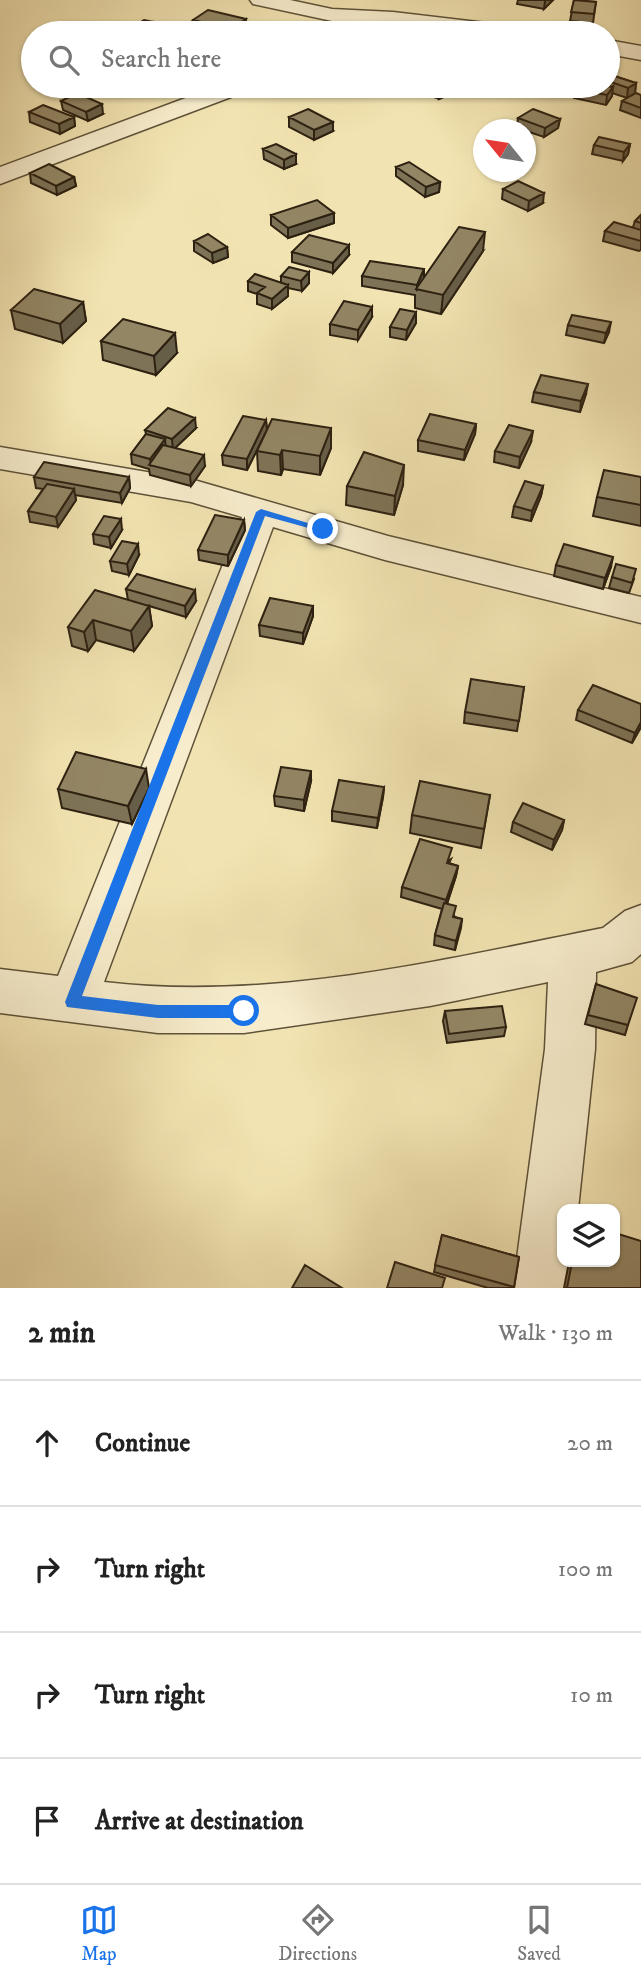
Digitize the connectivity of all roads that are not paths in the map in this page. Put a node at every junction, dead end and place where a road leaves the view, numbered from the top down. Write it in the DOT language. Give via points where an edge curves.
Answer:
graph roads {
  1 [pos="260,0"];
  2 [pos="335,7"];
  3 [pos="322,21"];
  4 [pos="417,21"];
  5 [pos="620,49"];
  6 [pos="641,53"];
  7 [pos="207,98"];
  8 [pos="0,176"];
  9 [pos="0,458"];
  10 [pos="261,512"];
  11 [pos="641,610"];
  12 [pos="641,925"];
  13 [pos="573,954"];
  14 [pos="0,992"];
  15 [pos="72,1002"];
  16 [pos="541,1288"];
  1 -- 2 [label="street"];
  2 -- 3 [label="street"];
  2 -- 4 [label="street"];
  5 -- 6 [label="street"];
  7 -- 8 [label="street"];
  9 -- 10 [label="street" via="194,491"];
  10 -- 11 [label="street" via="452,566"];
  10 -- 15 [label="street"];
  12 -- 13 [label="street" via="615,947"];
  13 -- 15 [label="street" via="417,986 244,1011 158,1011"];
  13 -- 16 [label="street" via="570,1049"];
  14 -- 15 [label="street"];
}
